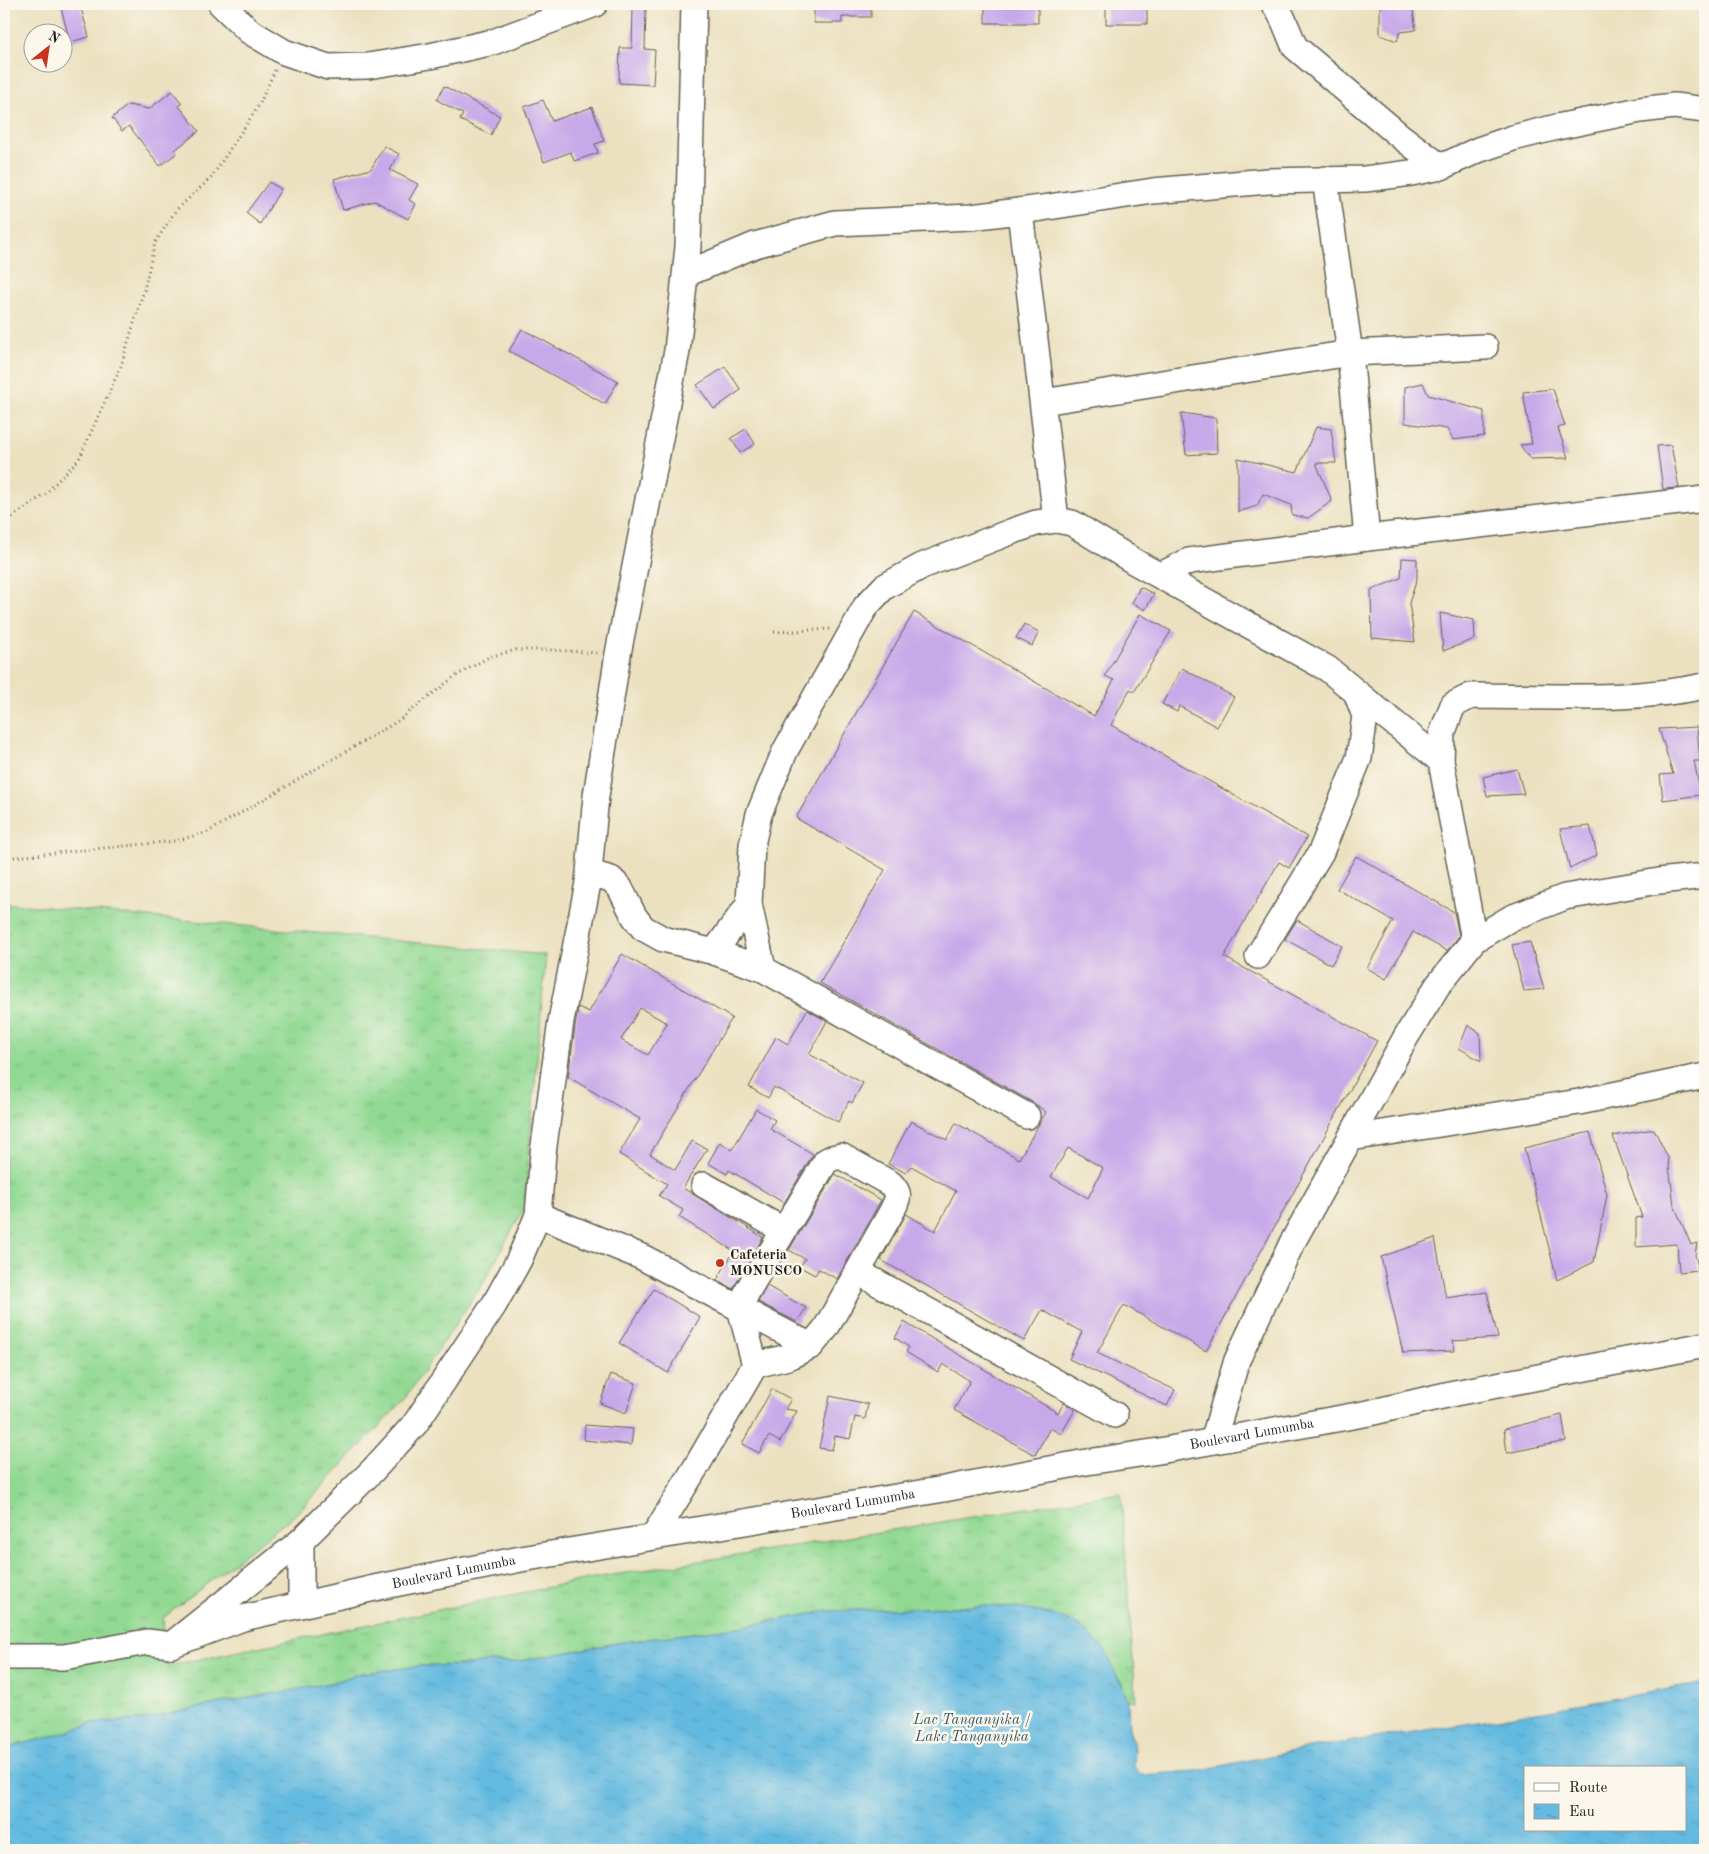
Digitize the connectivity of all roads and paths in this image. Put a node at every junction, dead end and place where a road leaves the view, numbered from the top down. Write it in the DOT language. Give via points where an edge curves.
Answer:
graph roads {
  1 [pos="221,4"];
  2 [pos="595,4"];
  3 [pos="694,4"];
  4 [pos="1274,4"];
  5 [pos="284,52"];
  6 [pos="1705,110"];
  7 [pos="1441,167"];
  8 [pos="1325,179"];
  9 [pos="1020,211"];
  10 [pos="686,274"];
  11 [pos="1485,347"];
  12 [pos="1350,353"];
  13 [pos="1043,402"];
  14 [pos="1705,499"];
  15 [pos="1056,520"];
  16 [pos="4,524"];
  17 [pos="1367,538"];
  18 [pos="1161,575"];
  19 [pos="851,631"];
  20 [pos="774,632"];
  21 [pos="618,654"];
  22 [pos="1705,686"];
  23 [pos="1356,692"];
  24 [pos="1441,761"];
  25 [pos="4,858"];
  26 [pos="1705,876"];
  27 [pos="588,883"];
  28 [pos="749,904"];
  29 [pos="1474,940"];
  30 [pos="714,952"];
  31 [pos="1258,956"];
  32 [pos="763,969"];
  33 [pos="1705,1076"];
  34 [pos="1027,1116"];
  35 [pos="1351,1138"];
  36 [pos="704,1185"];
  37 [pos="538,1215"];
  38 [pos="783,1230"];
  39 [pos="858,1272"];
  40 [pos="740,1308"];
  41 [pos="1705,1345"];
  42 [pos="811,1346"];
  43 [pos="755,1366"];
  44 [pos="1115,1415"];
  45 [pos="1213,1441"];
  46 [pos="653,1537"];
  47 [pos="301,1541"];
  48 [pos="301,1605"];
  49 [pos="171,1645"];
  50 [pos="4,1657"];
  1 -- 5 [label="street" via="249,31"];
  2 -- 5 [label="street" via="493,42 368,66 328,67"];
  3 -- 10 [label="street"];
  4 -- 7 [label="street" via="1280,10 1295,47"];
  5 -- 16 [label="path" via="259,105 211,178 176,210 155,243 120,366 79,459 45,494"];
  6 -- 7 [label="street" via="1674,106 1557,127 1478,150"];
  7 -- 8 [label="street" via="1364,179"];
  8 -- 9 [label="street" via="1153,191"];
  8 -- 12 [label="street"];
  9 -- 10 [label="street" via="971,217 835,223 755,246"];
  9 -- 13 [label="street"];
  10 -- 21 [label="street" via="677,351"];
  11 -- 12 [label="street"];
  12 -- 13 [label="street"];
  12 -- 17 [label="street"];
  13 -- 15 [label="street"];
  14 -- 17 [label="street"];
  15 -- 18 [label="street" via="1072,523"];
  15 -- 19 [label="street" via="1014,530 922,566 884,587 866,606"];
  17 -- 18 [label="street" via="1189,561"];
  18 -- 23 [label="street" via="1328,669"];
  19 -- 20 [label="path"];
  19 -- 28 [label="street" via="785,751 760,814 752,845"];
  21 -- 25 [label="path" via="516,650 489,656 454,677 398,721 208,832 175,841"];
  21 -- 27 [label="street" via="596,796"];
  22 -- 24 [label="street" via="1625,696 1471,696 1453,704 1442,734"];
  23 -- 24 [label="street"];
  23 -- 31 [label="street" via="1365,716 1360,758 1321,852"];
  24 -- 29 [label="street"];
  26 -- 29 [label="street" via="1565,897 1511,918"];
  27 -- 30 [label="street" via="597,875 611,879 620,888 643,928 663,939"];
  27 -- 37 [label="street" via="561,1021"];
  28 -- 30 [label="street"];
  28 -- 32 [label="street"];
  29 -- 35 [label="street" via="1438,984"];
  30 -- 32 [label="street"];
  32 -- 34 [label="street"];
  33 -- 35 [label="street" via="1579,1102"];
  35 -- 45 [label="street" via="1292,1243 1244,1344 1229,1382"];
  36 -- 38 [label="street"];
  37 -- 40 [label="street" via="642,1257"];
  37 -- 47 [label="street" via="519,1260 494,1305 415,1424"];
  38 -- 39 [label="street" via="826,1161 841,1156 891,1184 898,1196"];
  38 -- 40 [label="street"];
  39 -- 42 [label="street" via="826,1328"];
  39 -- 44 [label="street"];
  40 -- 42 [label="street"];
  40 -- 43 [label="street"];
  41 -- 45 [label="street, Boulevard Lumumba"];
  42 -- 43 [label="street" via="788,1358"];
  43 -- 46 [label="street"];
  45 -- 46 [label="street, Boulevard Lumumba" via="944,1490"];
  46 -- 48 [label="street, Boulevard Lumumba" via="512,1561"];
  47 -- 48 [label="street"];
  47 -- 49 [label="street"];
  48 -- 49 [label="street, Boulevard Lumumba" via="243,1618"];
  49 -- 50 [label="street, Boulevard Lumumba" via="147,1642 64,1657"];
}
